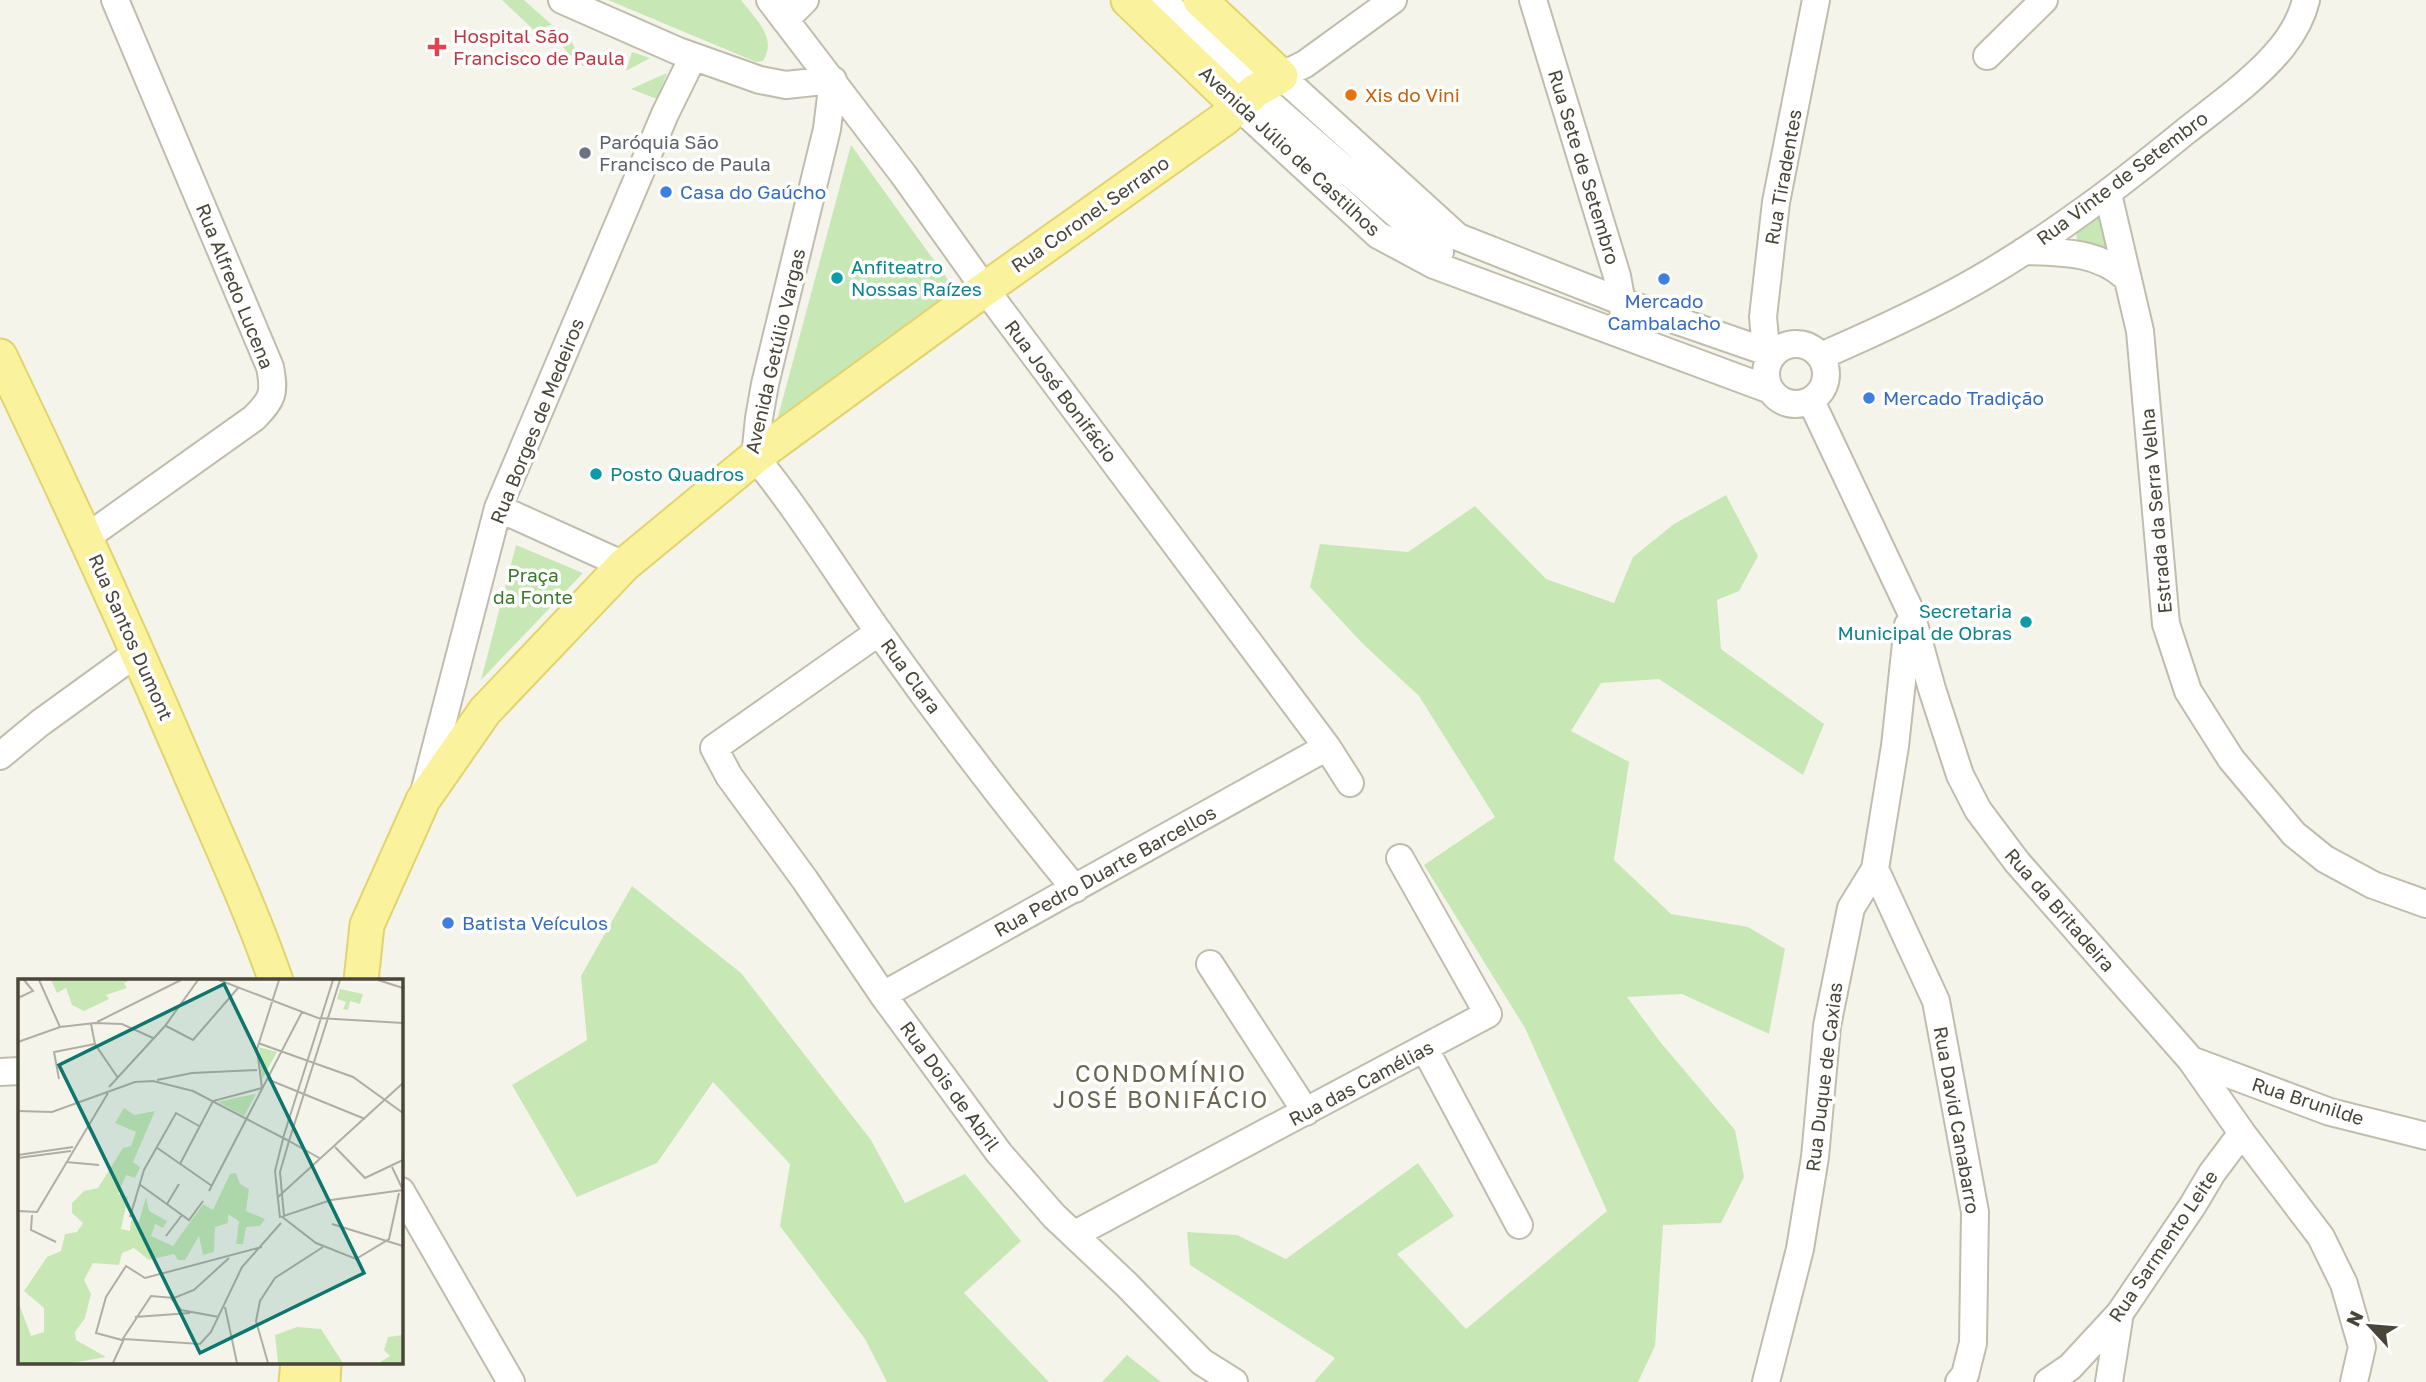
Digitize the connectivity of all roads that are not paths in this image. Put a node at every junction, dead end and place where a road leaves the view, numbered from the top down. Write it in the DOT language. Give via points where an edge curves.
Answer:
graph roads {
  1 [pos="115,0"];
  2 [pos="562,0"];
  3 [pos="805,0"];
  4 [pos="1128,0"];
  5 [pos="1163,0"];
  6 [pos="1200,0"];
  7 [pos="1393,0"];
  8 [pos="1533,0"];
  9 [pos="1816,0"];
  10 [pos="2044,0"];
  11 [pos="2306,0"];
  12 [pos="778,10"];
  13 [pos="1987,55"];
  14 [pos="693,57"];
  15 [pos="1223,57"];
  16 [pos="833,80"];
  17 [pos="1258,91"];
  18 [pos="2108,194"];
  19 [pos="1444,251"];
  20 [pos="2024,251"];
  21 [pos="2127,278"];
  22 [pos="985,289"];
  23 [pos="1623,302"];
  24 [pos="1625,337"];
  25 [pos="1773,354"];
  26 [pos="0,356"];
  27 [pos="1824,365"];
  28 [pos="1768,389"];
  29 [pos="1811,401"];
  30 [pos="755,457"];
  31 [pos="498,508"];
  32 [pos="87,537"];
  33 [pos="624,565"];
  34 [pos="1910,610"];
  35 [pos="879,632"];
  36 [pos="138,652"];
  37 [pos="1326,747"];
  38 [pos="0,756"];
  39 [pos="1350,783"];
  40 [pos="423,800"];
  41 [pos="1400,858"];
  42 [pos="1875,869"];
  43 [pos="1075,889"];
  44 [pos="2426,904"];
  45 [pos="255,922"];
  46 [pos="368,925"];
  47 [pos="1210,964"];
  48 [pos="275,979"];
  49 [pos="300,979"];
  50 [pos="341,979"];
  51 [pos="361,979"];
  52 [pos="883,995"];
  53 [pos="1425,1049"];
  54 [pos="2191,1060"];
  55 [pos="18,1071"];
  56 [pos="0,1072"];
  57 [pos="1306,1112"];
  58 [pos="2242,1133"];
  59 [pos="2426,1136"];
  60 [pos="402,1193"];
  61 [pos="1519,1225"];
  62 [pos="1075,1234"];
  63 [pos="2120,1313"];
  64 [pos="298,1364"];
  65 [pos="324,1364"];
  66 [pos="296,1382"];
  67 [pos="323,1382"];
  68 [pos="511,1382"];
  69 [pos="1234,1382"];
  70 [pos="1766,1382"];
  71 [pos="1959,1382"];
  72 [pos="2048,1382"];
  73 [pos="2109,1382"];
  74 [pos="2354,1382"];
  1 -- 32 [label="street, Rua Alfredo Lucena" via="270,367 274,388 268,404 254,418"];
  2 -- 14 [label="street"];
  3 -- 12 [label="street"];
  4 -- 15 [label="main road, Avenida Júlio de Castilhos"];
  5 -- 15 [label="street"];
  6 -- 15 [label="main road, Avenida Júlio de Castilhos"];
  7 -- 17 [label="street, Rua Coronel Serrano" via="1305,64"];
  8 -- 23 [label="street, Rua Sete de Setembro"];
  9 -- 25 [label="street, Rua Tiradentes" via="1776,202 1763,317 1765,338"];
  10 -- 13 [label="street"];
  11 -- 18 [label="street, Rua Vinte de Setembro" via="2293,32 2268,62"];
  12 -- 16 [label="street, Rua José Bonifácio"];
  14 -- 16 [label="street" via="786,85"];
  14 -- 31 [label="street, Rua Borges de Medeiros"];
  15 -- 17 [label="main road, Avenida Júlio de Castilhos"];
  15 -- 17 [label="main road, Avenida Júlio de Castilhos"];
  16 -- 22 [label="street, Rua José Bonifácio"];
  16 -- 30 [label="street, Avenida Getúlio Vargas" via="827,129 765,384"];
  17 -- 19 [label="street, Avenida Júlio de Castilhos"];
  17 -- 19 [label="street, Avenida Júlio de Castilhos" via="1378,235"];
  17 -- 22 [label="main road, Rua Coronel Serrano"];
  18 -- 20 [label="street, Rua Vinte de Setembro"];
  18 -- 21 [label="street, Estrada da Serra Velha"];
  19 -- 23 [label="street, Avenida Júlio de Castilhos"];
  19 -- 24 [label="street, Avenida Júlio de Castilhos"];
  20 -- 21 [label="street" via="2090,257"];
  20 -- 27 [label="street, Rua Vinte de Setembro" via="1866,336"];
  21 -- 44 [label="street, Estrada da Serra Velha" via="2140,331 2166,624 2188,691 2231,759 2294,834 2325,859 2373,885"];
  22 -- 30 [label="main road, Rua Coronel Serrano"];
  22 -- 37 [label="street, Rua José Bonifácio"];
  23 -- 24 [label="street, Rua Sete de Setembro"];
  23 -- 25 [label="street"];
  24 -- 28 [label="street"];
  25 -- 27 [label="street" via="1796,343 1815,349"];
  25 -- 28 [label="street" via="1767,367"];
  26 -- 32 [label="main road, Rua Santos Dumont"];
  27 -- 29 [label="street" via="1820,393"];
  28 -- 29 [label="street" via="1783,402"];
  29 -- 34 [label="street, Rua da Britadeira"];
  30 -- 33 [label="main road, Avenida Getúlio Vargas"];
  30 -- 35 [label="street, Rua Clara"];
  31 -- 33 [label="street"];
  31 -- 40 [label="street, Rua Borges de Medeiros"];
  32 -- 36 [label="main road, Rua Santos Dumont"];
  33 -- 40 [label="main road, Avenida Getúlio Vargas" via="485,711"];
  34 -- 42 [label="street, Rua Duque de Caxias"];
  34 -- 54 [label="street, Rua da Britadeira" via="1960,775 1978,810 2017,862"];
  35 -- 43 [label="street, Rua Clara" via="999,797"];
  35 -- 52 [label="street, Rua Dois de Abril" via="714,748"];
  36 -- 38 [label="street"];
  36 -- 45 [label="main road, Rua Santos Dumont"];
  37 -- 39 [label="street, Rua José Bonifácio"];
  37 -- 43 [label="street, Rua Pedro Duarte Barcellos"];
  40 -- 46 [label="main road, Avenida Getúlio Vargas"];
  41 -- 53 [label="street, Rua das Camélias" via="1488,1014"];
  42 -- 70 [label="street, Rua Duque de Caxias" via="1851,908 1827,1026 1815,1157 1800,1249"];
  42 -- 71 [label="street, Rua David Canabarro" via="1936,1001 1975,1212 1973,1343"];
  43 -- 52 [label="street, Rua Pedro Duarte Barcellos"];
  45 -- 48 [label="main road, Rua Santos Dumont"];
  45 -- 49 [label="main road, Rua Santos Dumont"];
  46 -- 50 [label="main road"];
  46 -- 51 [label="main road, Avenida Getúlio Vargas"];
  47 -- 57 [label="street"];
  52 -- 62 [label="street, Rua Dois de Abril" via="999,1153"];
  53 -- 57 [label="street, Rua das Camélias"];
  53 -- 61 [label="street"];
  54 -- 58 [label="street, Rua da Britadeira"];
  54 -- 59 [label="street, Rua Brunilde" via="2330,1112"];
  55 -- 56 [label="street"];
  57 -- 62 [label="street, Rua das Camélias"];
  58 -- 63 [label="street, Rua Sarmento Leite"];
  58 -- 74 [label="street, Rua da Britadeira" via="2321,1237 2344,1284 2362,1347"];
  60 -- 68 [label="street"];
  62 -- 69 [label="street, Rua Dois de Abril" via="1202,1362"];
  63 -- 72 [label="street, Rua Sarmento Leite" via="2070,1367"];
  63 -- 73 [label="street"];
  64 -- 66 [label="main road"];
  65 -- 67 [label="main road"];
}
